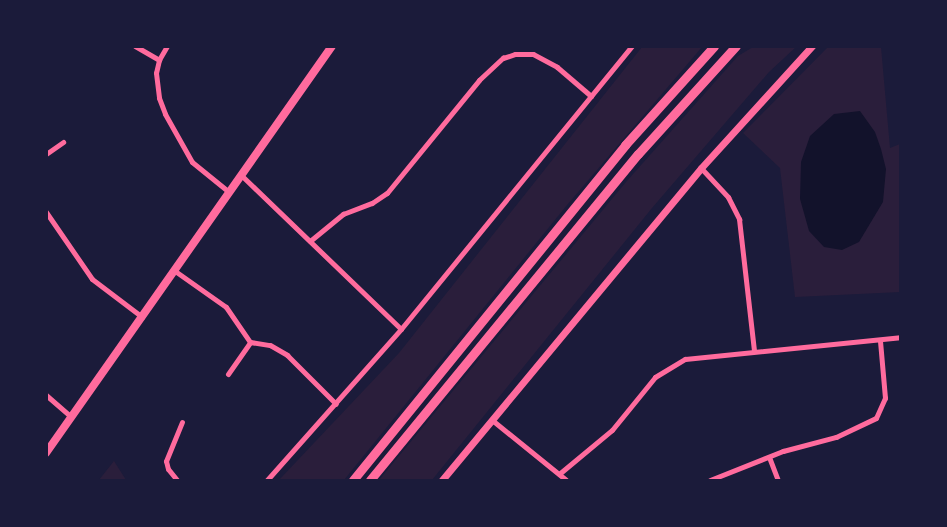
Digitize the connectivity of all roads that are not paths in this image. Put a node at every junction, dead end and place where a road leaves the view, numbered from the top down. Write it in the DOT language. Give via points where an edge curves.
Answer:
graph roads {
  1 [pos="135,46"];
  2 [pos="167,46"];
  3 [pos="332,46"];
  4 [pos="632,46"];
  5 [pos="736,46"];
  6 [pos="743,46"];
  7 [pos="812,46"];
  8 [pos="710,49"];
  9 [pos="159,60"];
  10 [pos="716,68"];
  11 [pos="591,96"];
  12 [pos="63,142"];
  13 [pos="46,154"];
  14 [pos="701,168"];
  15 [pos="241,176"];
  16 [pos="229,192"];
  17 [pos="46,212"];
  18 [pos="310,241"];
  19 [pos="175,271"];
  20 [pos="142,318"];
  21 [pos="401,329"];
  22 [pos="900,337"];
  23 [pos="880,341"];
  24 [pos="250,342"];
  25 [pos="754,351"];
  26 [pos="228,374"];
  27 [pos="46,395"];
  28 [pos="336,404"];
  29 [pos="71,417"];
  30 [pos="492,420"];
  31 [pos="182,422"];
  32 [pos="46,453"];
  33 [pos="769,457"];
  34 [pos="559,474"];
  35 [pos="177,480"];
  36 [pos="267,480"];
  37 [pos="353,480"];
  38 [pos="370,480"];
  39 [pos="442,480"];
  40 [pos="566,480"];
  41 [pos="710,480"];
  42 [pos="778,480"];
  1 -- 9 [label="street"];
  2 -- 9 [label="street"];
  3 -- 15 [label="main road"];
  4 -- 11 [label="street"];
  5 -- 10 [label="highway"];
  6 -- 10 [label="highway"];
  7 -- 14 [label="street"];
  8 -- 37 [label="highway" via="626,145"];
  9 -- 16 [label="street" via="157,87 165,114 192,162"];
  10 -- 38 [label="highway" via="623,172"];
  11 -- 18 [label="street" via="539,57 515,54 503,58 479,80 387,193 343,213"];
  11 -- 21 [label="street"];
  12 -- 13 [label="street"];
  14 -- 25 [label="street" via="728,197 739,219"];
  14 -- 30 [label="street"];
  15 -- 16 [label="main road"];
  15 -- 18 [label="street"];
  16 -- 19 [label="main road"];
  17 -- 20 [label="street" via="92,279"];
  18 -- 21 [label="street"];
  19 -- 20 [label="main road"];
  19 -- 24 [label="street" via="226,307"];
  20 -- 29 [label="main road"];
  21 -- 28 [label="street"];
  22 -- 23 [label="street"];
  23 -- 25 [label="street"];
  23 -- 33 [label="street" via="885,398 876,418 836,437"];
  24 -- 26 [label="street"];
  24 -- 28 [label="street" via="270,345 287,355"];
  25 -- 34 [label="street" via="685,359 668,368 655,377 612,430"];
  27 -- 29 [label="street"];
  28 -- 36 [label="street"];
  29 -- 32 [label="main road"];
  30 -- 34 [label="street"];
  30 -- 39 [label="street"];
  31 -- 35 [label="street" via="166,461"];
  33 -- 41 [label="street"];
  33 -- 42 [label="street"];
  34 -- 40 [label="street"];
}
